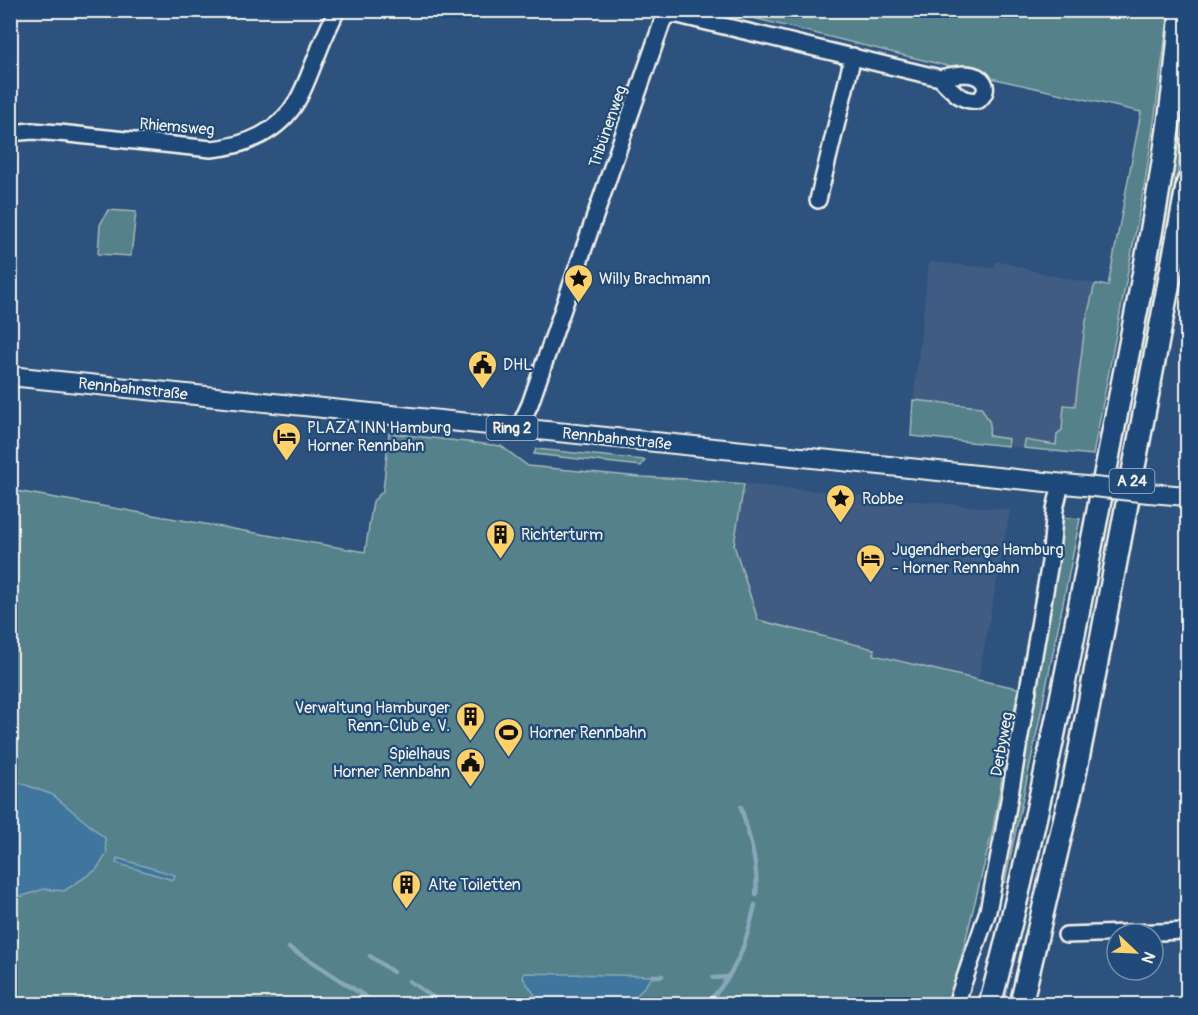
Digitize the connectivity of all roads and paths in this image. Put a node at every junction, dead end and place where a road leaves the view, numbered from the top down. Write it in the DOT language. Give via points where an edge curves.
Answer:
graph roads {
  1 [pos="337,10"];
  2 [pos="1181,10"];
  3 [pos="853,56"];
  4 [pos="940,78"];
  5 [pos="10,134"];
  6 [pos="1188,182"];
  7 [pos="818,200"];
  8 [pos="10,376"];
  9 [pos="519,428"];
  10 [pos="1061,484"];
  11 [pos="1188,496"];
  12 [pos="1188,931"];
  13 [pos="1066,935"];
  14 [pos="956,1005"];
  15 [pos="990,1005"];
  16 [pos="1021,1005"];
  1 -- 5 [label="street, Rhiemsweg" via="296,102 277,125 243,143 211,149 59,133"];
  2 -- 15 [label="highway, A 24" via="1160,183 1094,532 1048,767"];
  3 -- 4 [label="street, Tribünenweg"];
  3 -- 7 [label="street"];
  3 -- 9 [label="street, Tribünenweg" via="678,15 663,20"];
  6 -- 16 [label="highway, A 24" via="1089,704"];
  8 -- 9 [label="main road, Rennbahnstraße / Ring 2"];
  9 -- 10 [label="main road, Rennbahnstraße / Ring 2"];
  10 -- 11 [label="main road, Rennbahnstraße / Ring 2, bridge"];
  10 -- 14 [label="street, Derbyweg" via="988,911"];
  12 -- 13 [label="street"];
}
